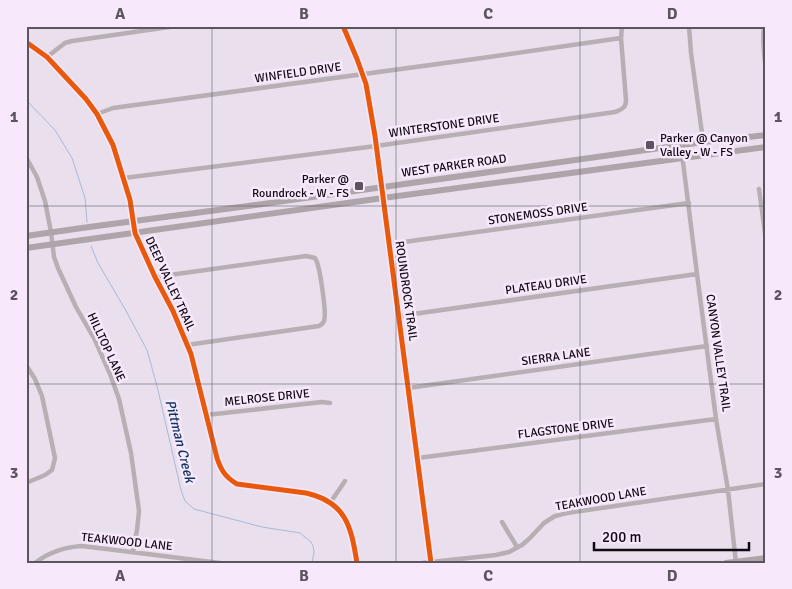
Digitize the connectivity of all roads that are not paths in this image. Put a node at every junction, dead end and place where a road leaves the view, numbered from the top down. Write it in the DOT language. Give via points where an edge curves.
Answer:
graph roads {
  1 [pos="176,26"];
  2 [pos="343,26"];
  3 [pos="622,26"];
  4 [pos="689,26"];
  5 [pos="764,26"];
  6 [pos="621,38"];
  7 [pos="26,42"];
  8 [pos="47,57"];
  9 [pos="766,70"];
  10 [pos="363,74"];
  11 [pos="97,114"];
  12 [pos="766,135"];
  13 [pos="703,142"];
  14 [pos="376,146"];
  15 [pos="681,146"];
  16 [pos="766,147"];
  17 [pos="705,156"];
  18 [pos="26,157"];
  19 [pos="683,158"];
  20 [pos="124,178"];
  21 [pos="382,187"];
  22 [pos="759,189"];
  23 [pos="383,198"];
  24 [pos="689,203"];
  25 [pos="134,221"];
  26 [pos="51,232"];
  27 [pos="136,233"];
  28 [pos="26,236"];
  29 [pos="766,240"];
  30 [pos="52,244"];
  31 [pos="389,244"];
  32 [pos="26,248"];
  33 [pos="697,274"];
  34 [pos="155,277"];
  35 [pos="399,316"];
  36 [pos="187,345"];
  37 [pos="707,346"];
  38 [pos="26,365"];
  39 [pos="408,388"];
  40 [pos="330,403"];
  41 [pos="206,414"];
  42 [pos="716,419"];
  43 [pos="418,458"];
  44 [pos="345,481"];
  45 [pos="26,483"];
  46 [pos="766,484"];
  47 [pos="728,490"];
  48 [pos="330,503"];
  49 [pos="502,522"];
  50 [pos="517,548"];
  51 [pos="133,552"];
  52 [pos="766,558"];
  53 [pos="431,562"];
  54 [pos="736,562"];
  55 [pos="35,563"];
  56 [pos="220,563"];
  57 [pos="357,563"];
  58 [pos="422,563"];
  59 [pos="726,563"];
  1 -- 8 [label="street" via="72,41"];
  2 -- 10 [label="main road, ROUNDROCK TRAIL"];
  3 -- 6 [label="street, WINTERSTONE DRIVE"];
  4 -- 13 [label="street"];
  5 -- 9 [label="street"];
  6 -- 10 [label="street, WINFIELD DRIVE"];
  6 -- 14 [label="street, WINTERSTONE DRIVE" via="626,100 622,110"];
  7 -- 8 [label="street, DEEP VALLEY TRAIL"];
  8 -- 11 [label="street, DEEP VALLEY TRAIL" via="76,86"];
  10 -- 11 [label="street, WINFIELD DRIVE" via="113,108"];
  10 -- 14 [label="main road, ROUNDROCK TRAIL"];
  11 -- 20 [label="street, DEEP VALLEY TRAIL" via="113,145"];
  12 -- 13 [label="main road, WEST PARKER ROAD"];
  13 -- 15 [label="main road, WEST PARKER ROAD"];
  13 -- 17 [label="street"];
  14 -- 20 [label="street, WINTERSTONE DRIVE"];
  14 -- 21 [label="main road, ROUNDROCK TRAIL"];
  15 -- 19 [label="street, CANYON VALLEY TRAIL"];
  15 -- 21 [label="main road, WEST PARKER ROAD"];
  16 -- 17 [label="main road, WEST PARKER ROAD"];
  17 -- 19 [label="main road, WEST PARKER ROAD"];
  18 -- 26 [label="street, HILLTOP LANE" via="41,187"];
  19 -- 23 [label="main road, WEST PARKER ROAD"];
  19 -- 24 [label="street, CANYON VALLEY TRAIL"];
  20 -- 25 [label="street, DEEP VALLEY TRAIL"];
  21 -- 23 [label="main road, ROUNDROCK TRAIL"];
  21 -- 25 [label="main road, WEST PARKER ROAD"];
  22 -- 29 [label="street"];
  23 -- 27 [label="main road, WEST PARKER ROAD"];
  23 -- 31 [label="main road, ROUNDROCK TRAIL"];
  24 -- 31 [label="street, STONEMOSS DRIVE"];
  24 -- 33 [label="street, CANYON VALLEY TRAIL"];
  25 -- 26 [label="main road, WEST PARKER ROAD"];
  25 -- 27 [label="street, DEEP VALLEY TRAIL"];
  26 -- 28 [label="main road, WEST PARKER ROAD"];
  26 -- 30 [label="street, HILLTOP LANE"];
  27 -- 30 [label="main road, WEST PARKER ROAD"];
  27 -- 34 [label="street, DEEP VALLEY TRAIL"];
  30 -- 32 [label="main road, WEST PARKER ROAD"];
  30 -- 51 [label="street, HILLTOP LANE" via="58,268 119,399 139,511"];
  31 -- 35 [label="main road, ROUNDROCK TRAIL"];
  33 -- 35 [label="street, PLATEAU DRIVE"];
  33 -- 37 [label="street, CANYON VALLEY TRAIL"];
  34 -- 36 [label="street, DEEP VALLEY TRAIL"];
  34 -- 36 [label="street" via="306,256 318,262 325,318 319,326"];
  35 -- 39 [label="main road, ROUNDROCK TRAIL"];
  36 -- 41 [label="street, DEEP VALLEY TRAIL"];
  37 -- 39 [label="street, SIERRA LANE"];
  37 -- 42 [label="street, CANYON VALLEY TRAIL"];
  38 -- 45 [label="street" via="42,396 55,458 52,470"];
  39 -- 43 [label="main road, ROUNDROCK TRAIL"];
  40 -- 41 [label="street, MELROSE DRIVE"];
  41 -- 48 [label="street, DEEP VALLEY TRAIL" via="221,469 230,480 237,484 315,495"];
  42 -- 43 [label="street, FLAGSTONE DRIVE"];
  42 -- 47 [label="street, CANYON VALLEY TRAIL"];
  43 -- 53 [label="main road, ROUNDROCK TRAIL"];
  44 -- 48 [label="street"];
  46 -- 47 [label="street, TEAKWOOD LANE"];
  47 -- 50 [label="street, TEAKWOOD LANE" via="555,516"];
  47 -- 54 [label="street, CANYON VALLEY TRAIL"];
  48 -- 57 [label="street, DEEP VALLEY TRAIL" via="347,522"];
  49 -- 50 [label="street"];
  50 -- 53 [label="street, TEAKWOOD LANE" via="496,555"];
  51 -- 55 [label="street, TEAKWOOD LANE" via="69,547"];
  51 -- 56 [label="street, TEAKWOOD LANE"];
  52 -- 54 [label="main road"];
  53 -- 58 [label="street, TEAKWOOD LANE"];
  54 -- 59 [label="main road"];
}
